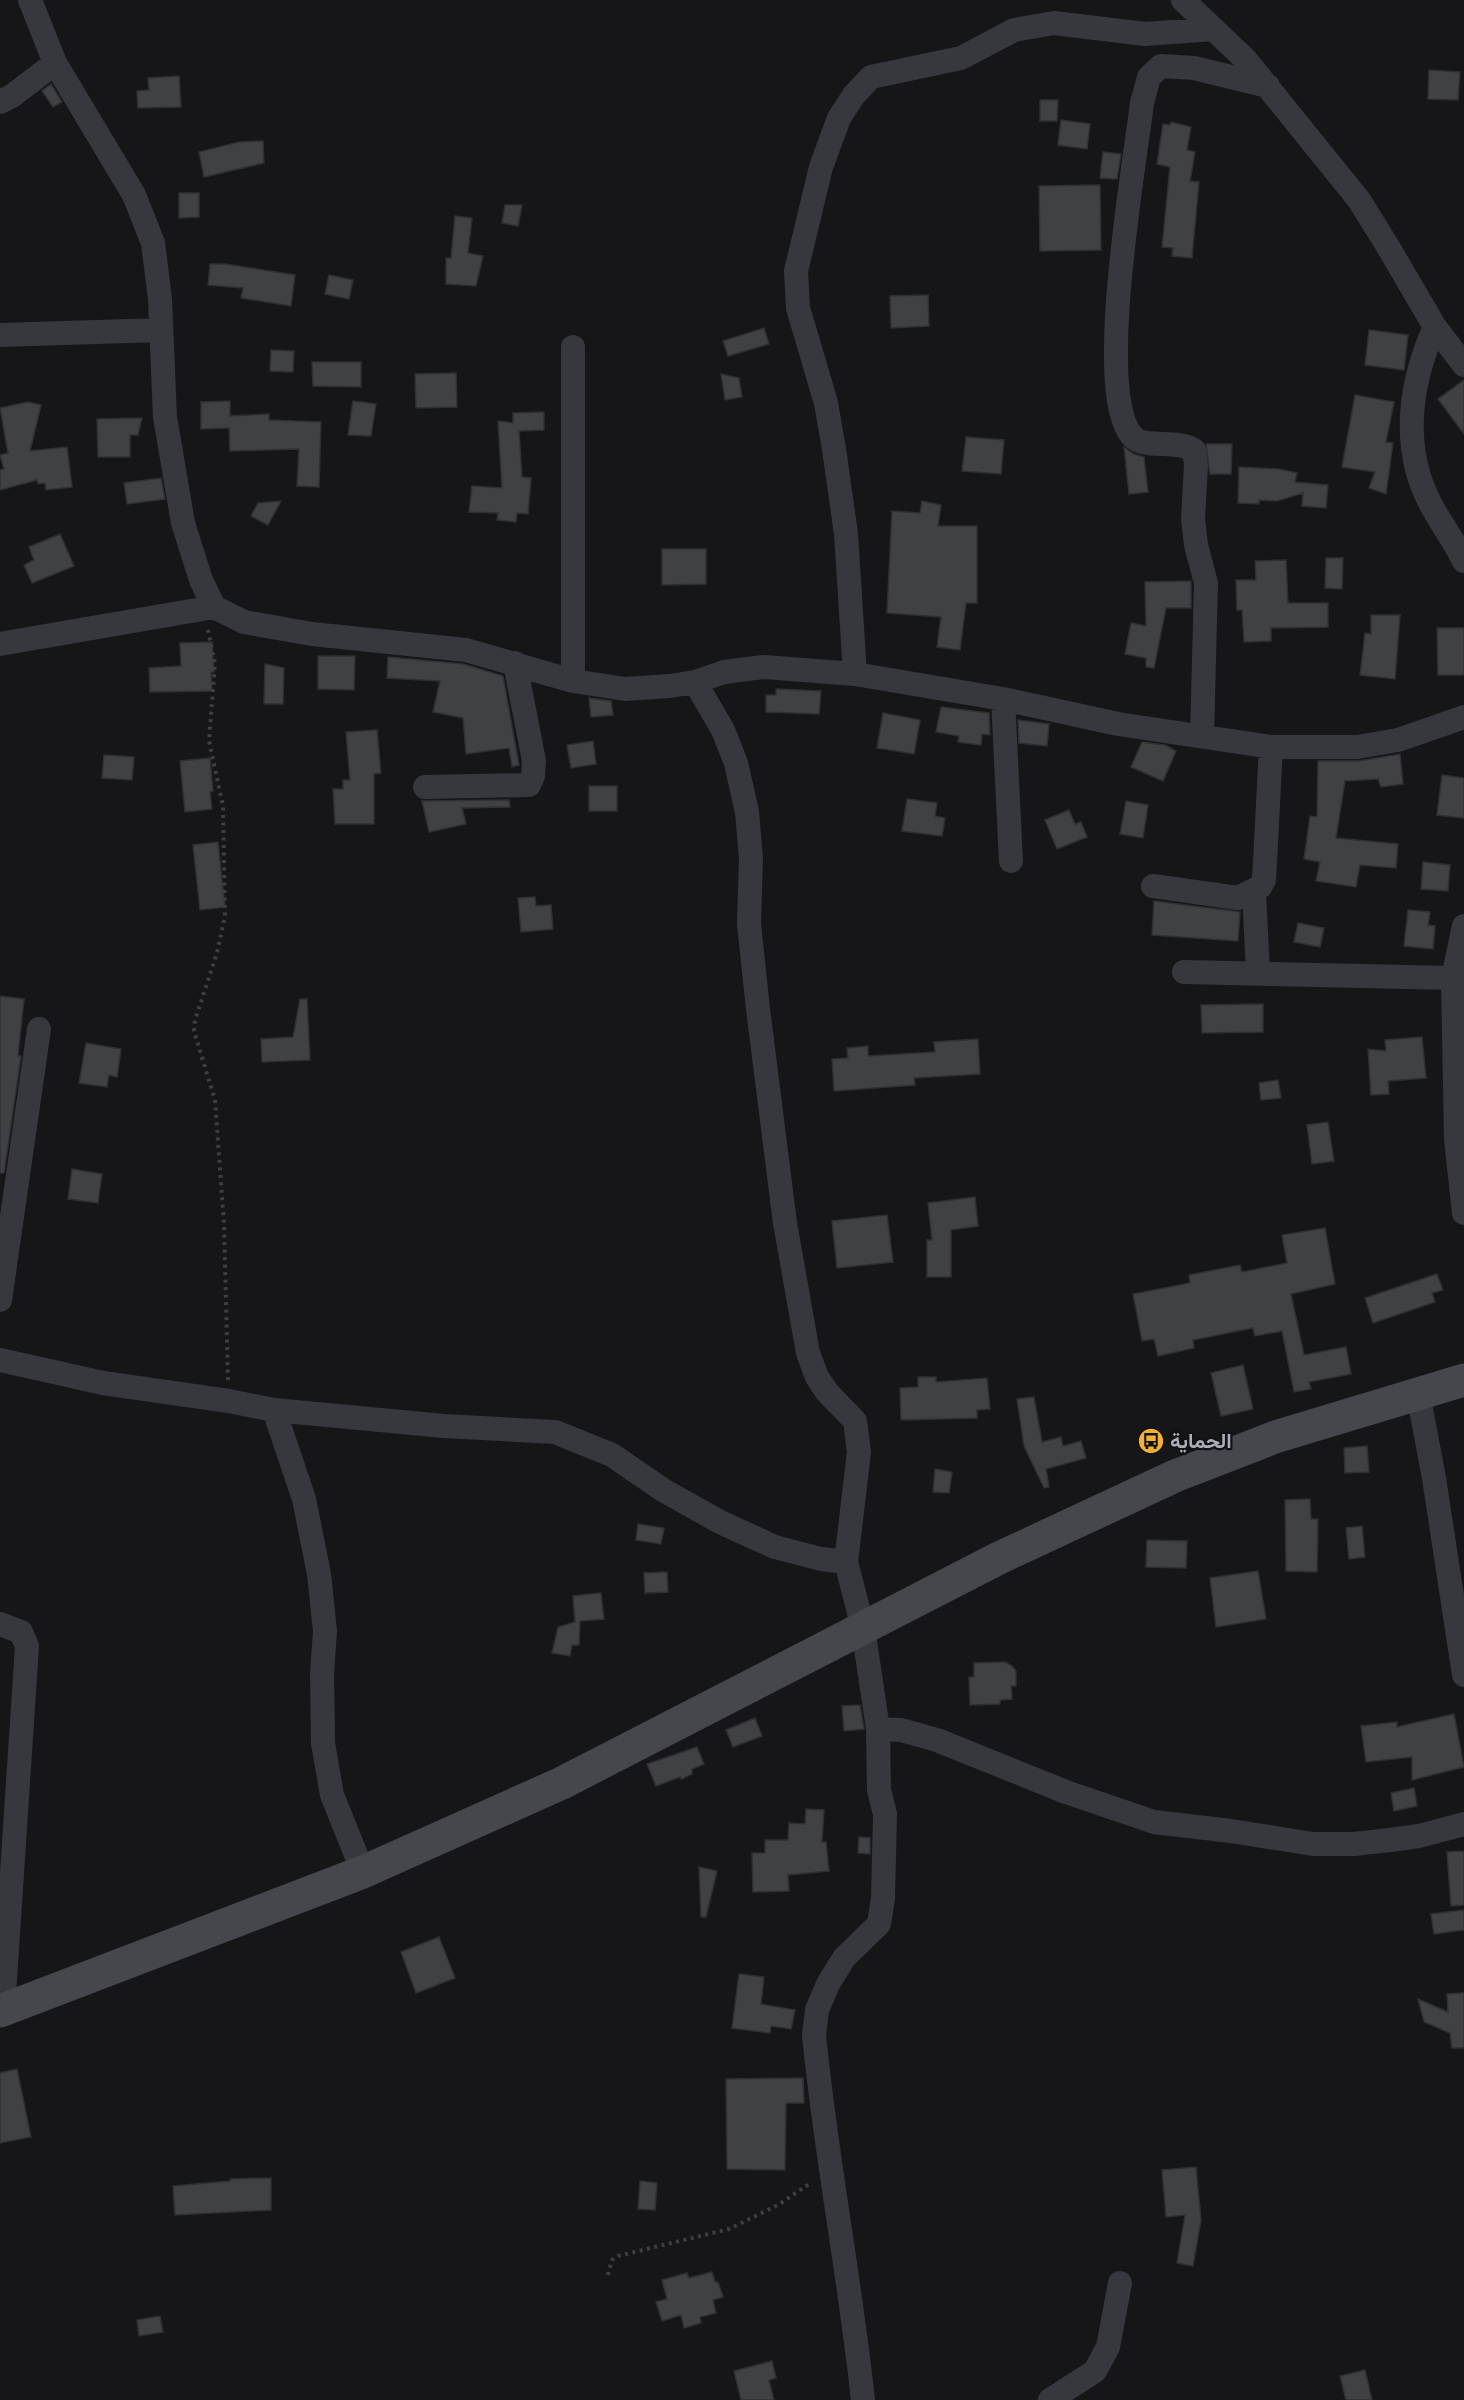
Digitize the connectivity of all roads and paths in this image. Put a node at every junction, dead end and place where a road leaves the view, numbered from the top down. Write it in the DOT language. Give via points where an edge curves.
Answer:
graph roads {
  1 [pos="30,0"];
  2 [pos="1183,0"];
  3 [pos="1214,29"];
  4 [pos="55,63"];
  5 [pos="1268,86"];
  6 [pos="0,102"];
  7 [pos="1435,327"];
  8 [pos="161,330"];
  9 [pos="0,335"];
  10 [pos="573,347"];
  11 [pos="1464,365"];
  12 [pos="1464,561"];
  13 [pos="207,608"];
  14 [pos="0,644"];
  15 [pos="515,663"];
  16 [pos="855,674"];
  17 [pos="573,681"];
  18 [pos="695,682"];
  19 [pos="1003,699"];
  20 [pos="1464,717"];
  21 [pos="1203,736"];
  22 [pos="1271,747"];
  23 [pos="425,787"];
  24 [pos="1011,861"];
  25 [pos="1154,886"];
  26 [pos="1254,891"];
  27 [pos="1464,926"];
  28 [pos="1184,972"];
  29 [pos="1258,974"];
  30 [pos="1453,978"];
  31 [pos="39,1029"];
  32 [pos="1464,1213"];
  33 [pos="0,1300"];
  34 [pos="0,1360"];
  35 [pos="1464,1380"];
  36 [pos="1418,1393"];
  37 [pos="228,1401"];
  38 [pos="274,1410"];
  39 [pos="846,1562"];
  40 [pos="0,1624"];
  41 [pos="864,1628"];
  42 [pos="1461,1652"];
  43 [pos="1464,1676"];
  44 [pos="878,1729"];
  45 [pos="1464,1824"];
  46 [pos="363,1872"];
  47 [pos="1,2010"];
  48 [pos="830,2165"];
  49 [pos="608,2275"];
  50 [pos="1120,2283"];
  51 [pos="863,2400"];
  52 [pos="1050,2400"];
  1 -- 4 [label="street"];
  2 -- 3 [label="street"];
  3 -- 5 [label="street"];
  3 -- 16 [label="street" via="1145,34 1054,23 1014,30 961,58 871,77 839,118 821,167 796,271 798,308 826,403 834,449 846,534"];
  4 -- 6 [label="street"];
  4 -- 8 [label="street" via="134,195 153,243"];
  5 -- 7 [label="street" via="1359,200"];
  5 -- 21 [label="street" via="1194,68 1161,66 1149,77 1142,103 1116,309 1115,376 1119,405 1130,434 1138,442 1181,444 1194,450 1193,519 1206,583"];
  7 -- 11 [label="street"];
  7 -- 12 [label="street" via="1423,353 1413,395 1415,463 1429,501"];
  8 -- 9 [label="street"];
  8 -- 13 [label="street" via="165,417 183,523"];
  10 -- 17 [label="street"];
  13 -- 14 [label="street"];
  13 -- 15 [label="street" via="244,622 312,634 466,650"];
  13 -- 37 [label="path" via="215,664 209,741 223,806 225,916 194,1031 215,1100 224,1224"];
  15 -- 17 [label="street"];
  15 -- 23 [label="street" via="534,761 529,785"];
  16 -- 18 [label="street" via="764,667 724,672"];
  16 -- 19 [label="street"];
  17 -- 18 [label="street" via="626,689"];
  18 -- 39 [label="street" via="723,730 736,763 747,812 751,858 749,924 758,1009 785,1223 808,1353 827,1392 855,1421 859,1452"];
  19 -- 21 [label="street" via="1118,724"];
  19 -- 24 [label="street"];
  20 -- 22 [label="street" via="1398,740 1357,747"];
  21 -- 22 [label="street"];
  22 -- 26 [label="street" via="1264,880"];
  25 -- 26 [label="street" via="1224,897"];
  26 -- 29 [label="street"];
  27 -- 30 [label="street"];
  28 -- 29 [label="street"];
  29 -- 30 [label="street"];
  30 -- 32 [label="street" via="1456,1139"];
  31 -- 33 [label="street"];
  34 -- 37 [label="street" via="104,1383"];
  35 -- 36 [label="main road"];
  36 -- 41 [label="main road" via="1275,1437 1175,1476 999,1558"];
  36 -- 42 [label="street"];
  37 -- 38 [label="street"];
  38 -- 39 [label="street" via="555,1432 612,1455 672,1495 766,1543"];
  38 -- 46 [label="street" via="304,1499 319,1574 325,1631 323,1743 332,1795"];
  39 -- 41 [label="street"];
  40 -- 47 [label="street" via="21,1632 27,1646"];
  41 -- 44 [label="street"];
  41 -- 46 [label="main road" via="562,1783"];
  42 -- 43 [label="street"];
  44 -- 45 [label="street" via="902,1730 937,1740 1066,1792 1154,1822 1323,1844 1400,1838"];
  44 -- 48 [label="street" via="879,1790 885,1814 879,1924 844,1958 828,1984 817,2010 814,2035"];
  46 -- 47 [label="main road"];
  48 -- 49 [label="path" via="801,2190 729,2229 618,2256 612,2260"];
  48 -- 51 [label="street"];
  50 -- 52 [label="street" via="1108,2347 1095,2371"];
}
